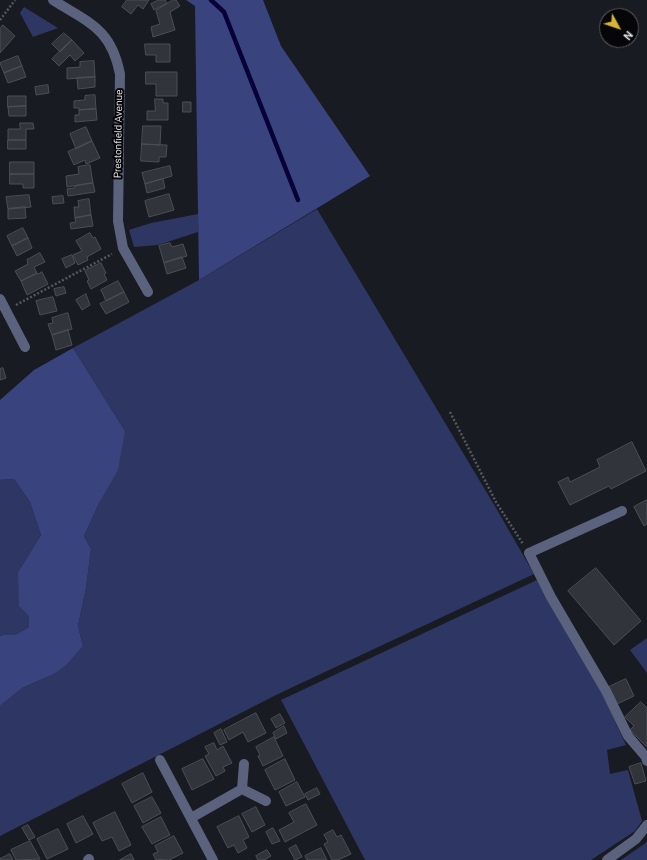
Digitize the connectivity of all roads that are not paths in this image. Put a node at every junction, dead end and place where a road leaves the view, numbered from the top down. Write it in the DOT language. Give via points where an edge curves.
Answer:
graph roads {
  1 [pos="53,0"];
  2 [pos="148,292"];
  3 [pos="0,299"];
  4 [pos="26,348"];
  5 [pos="622,511"];
  6 [pos="160,760"];
  7 [pos="647,761"];
  8 [pos="244,764"];
  9 [pos="242,788"];
  10 [pos="266,800"];
  11 [pos="191,818"];
  12 [pos="647,825"];
  13 [pos="212,860"];
  14 [pos="607,860"];
  1 -- 2 [label="street, Prestonfield Avenue" via="103,33 118,60 118,221 123,248"];
  3 -- 4 [label="street"];
  5 -- 7 [label="street" via="529,552 628,736 646,756"];
  6 -- 11 [label="street"];
  8 -- 9 [label="street"];
  9 -- 10 [label="street"];
  9 -- 11 [label="street"];
  11 -- 13 [label="street"];
  12 -- 14 [label="street" via="636,839"];
}
